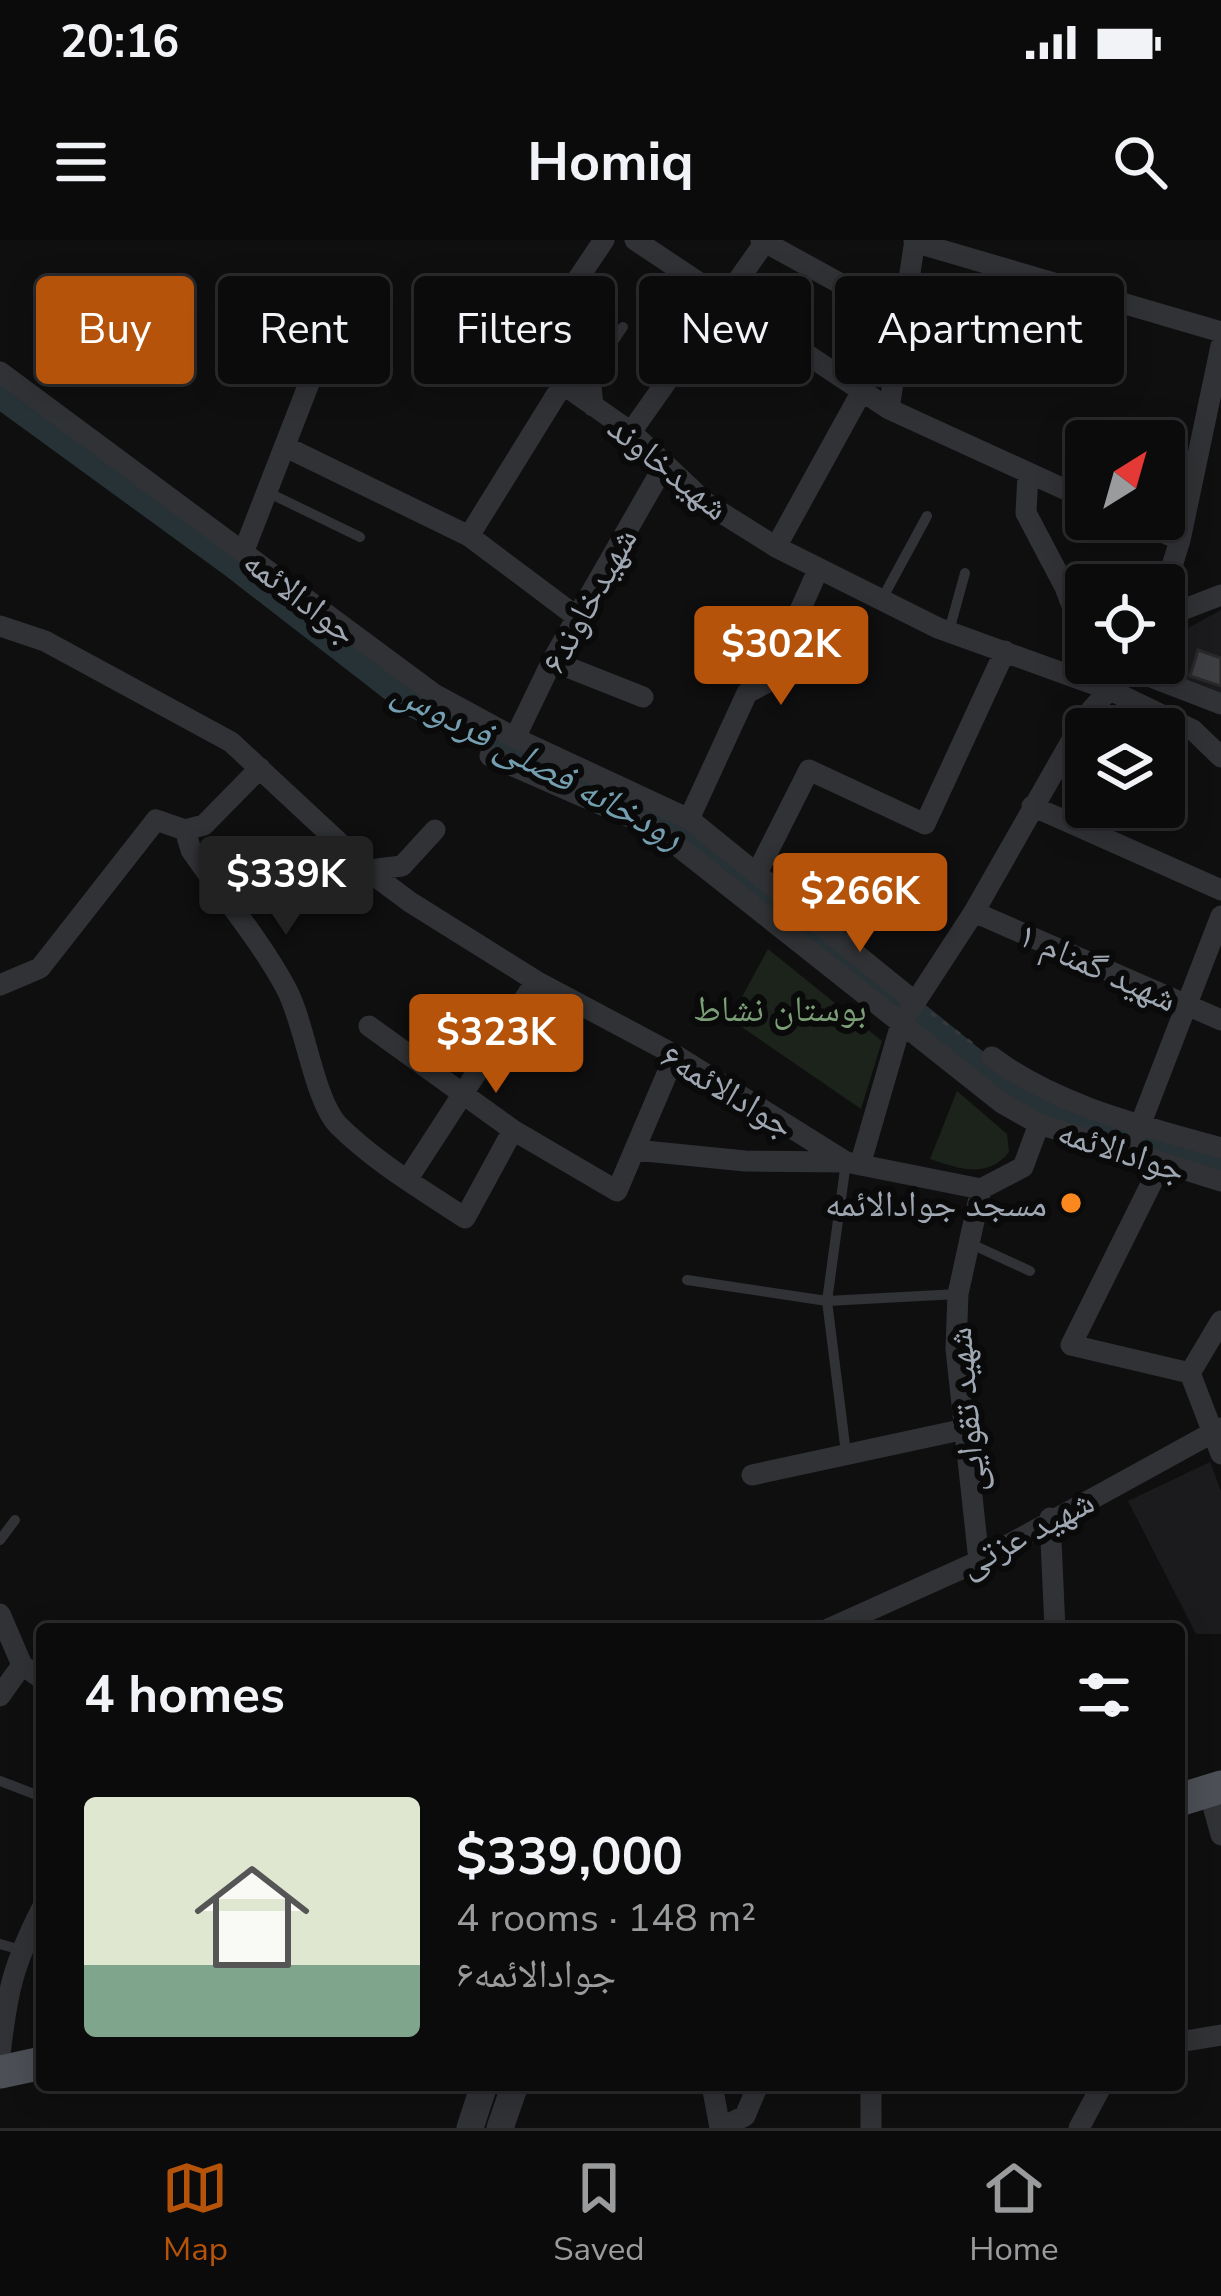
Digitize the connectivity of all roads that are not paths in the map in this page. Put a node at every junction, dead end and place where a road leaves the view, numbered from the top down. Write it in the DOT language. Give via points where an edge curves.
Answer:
graph roads {
  1 [pos="604,240"];
  2 [pos="635,240"];
  3 [pos="763,241"];
  4 [pos="915,241"];
  5 [pos="689,276"];
  6 [pos="739,276"];
  7 [pos="910,276"];
  8 [pos="835,281"];
  9 [pos="623,327"];
  10 [pos="1221,332"];
  11 [pos="1221,346"];
  12 [pos="811,358"];
  13 [pos="0,372"];
  14 [pos="310,384"];
  15 [pos="571,384"];
  16 [pos="665,384"];
  17 [pos="893,384"];
  18 [pos="581,390"];
  19 [pos="862,392"];
  20 [pos="889,409"];
  21 [pos="631,432"];
  22 [pos="286,446"];
  23 [pos="665,464"];
  24 [pos="1028,474"];
  25 [pos="1065,490"];
  26 [pos="268,492"];
  27 [pos="926,516"];
  28 [pos="1185,516"];
  29 [pos="469,536"];
  30 [pos="359,537"];
  31 [pos="1180,540"];
  32 [pos="776,547"];
  33 [pos="243,553"];
  34 [pos="1173,564"];
  35 [pos="818,570"];
  36 [pos="965,573"];
  37 [pos="1221,583"];
  38 [pos="1065,587"];
  39 [pos="1221,595"];
  40 [pos="1185,596"];
  41 [pos="880,602"];
  42 [pos="1185,608"];
  43 [pos="577,617"];
  44 [pos="0,626"];
  45 [pos="949,631"];
  46 [pos="1005,651"];
  47 [pos="552,661"];
  48 [pos="1107,684"];
  49 [pos="1115,684"];
  50 [pos="1174,684"];
  51 [pos="1110,690"];
  52 [pos="644,697"];
  53 [pos="1221,704"];
  54 [pos="515,737"];
  55 [pos="490,756"];
  56 [pos="1221,757"];
  57 [pos="260,768"];
  58 [pos="1032,806"];
  59 [pos="689,819"];
  60 [pos="185,830"];
  61 [pos="435,830"];
  62 [pos="369,870"];
  63 [pos="758,873"];
  64 [pos="1221,890"];
  65 [pos="974,912"];
  66 [pos="1221,916"];
  67 [pos="536,981"];
  68 [pos="0,985"];
  69 [pos="916,1002"];
  70 [pos="1185,1004"];
  71 [pos="1221,1020"];
  72 [pos="901,1024"];
  73 [pos="369,1026"];
  74 [pos="675,1055"];
  75 [pos="992,1057"];
  76 [pos="464,1094"];
  77 [pos="1039,1124"];
  78 [pos="1140,1125"];
  79 [pos="513,1130"];
  80 [pos="1221,1148"];
  81 [pos="634,1150"];
  82 [pos="1130,1154"];
  83 [pos="853,1164"];
  84 [pos="1161,1164"];
  85 [pos="406,1180"];
  86 [pos="1221,1181"];
  87 [pos="980,1189"];
  88 [pos="969,1243"];
  89 [pos="1030,1271"];
  90 [pos="687,1280"];
  91 [pos="958,1294"];
  92 [pos="827,1301"];
  93 [pos="1221,1321"];
  94 [pos="1190,1373"];
  95 [pos="965,1429"];
  96 [pos="1218,1438"];
  97 [pos="846,1454"];
  98 [pos="752,1475"];
  99 [pos="1050,1518"];
  100 [pos="15,1520"];
  101 [pos="0,1540"];
  102 [pos="979,1561"];
  103 [pos="0,1614"];
  104 [pos="841,1623"];
  105 [pos="1055,1623"];
  106 [pos="22,1665"];
  107 [pos="36,1675"];
  108 [pos="0,1696"];
  109 [pos="0,1781"];
  110 [pos="1203,1793"];
  111 [pos="36,1795"];
  112 [pos="1221,1834"];
  113 [pos="36,1915"];
  114 [pos="10,1947"];
  115 [pos="1221,2035"];
  116 [pos="1185,2041"];
  117 [pos="0,2055"];
  118 [pos="36,2063"];
  119 [pos="0,2072"];
  120 [pos="482,2091"];
  121 [pos="512,2091"];
  122 [pos="713,2091"];
  123 [pos="755,2091"];
  124 [pos="871,2091"];
  125 [pos="1099,2091"];
  126 [pos="470,2128"];
  127 [pos="500,2128"];
  128 [pos="720,2128"];
  129 [pos="871,2128"];
  130 [pos="1079,2128"];
  1 -- 18 [label="street" via="562,304 561,356"];
  2 -- 5 [label="street"];
  3 -- 6 [label="street"];
  3 -- 8 [label="street"];
  4 -- 7 [label="street"];
  4 -- 10 [label="street"];
  9 -- 18 [label="lane"];
  11 -- 28 [label="street"];
  12 -- 19 [label="street"];
  13 -- 33 [label="street, جوادالائمه"];
  14 -- 22 [label="street"];
  15 -- 18 [label="street, شهیدخاوند"];
  16 -- 21 [label="street"];
  17 -- 20 [label="street"];
  18 -- 21 [label="street, شهیدخاوند"];
  18 -- 29 [label="street"];
  19 -- 20 [label="street"];
  19 -- 32 [label="street"];
  20 -- 24 [label="street"];
  21 -- 23 [label="street, شهیدخاوند"];
  22 -- 26 [label="street"];
  22 -- 29 [label="street"];
  23 -- 32 [label="street, شهیدخاوند" via="706,503"];
  23 -- 43 [label="street, شهیدخاوند۶"];
  24 -- 25 [label="street"];
  24 -- 38 [label="street" via="1026,513"];
  26 -- 30 [label="lane"];
  26 -- 33 [label="street"];
  27 -- 41 [label="lane"];
  29 -- 43 [label="street"];
  31 -- 34 [label="street"];
  32 -- 35 [label="street, شهیدخاوند"];
  33 -- 54 [label="street, جوادالائمه" via="434,694"];
  35 -- 41 [label="street, شهیدخاوند"];
  35 -- 59 [label="street" via="768,682 746,693"];
  36 -- 45 [label="lane"];
  37 -- 40 [label="street"];
  39 -- 42 [label="street"];
  41 -- 45 [label="street, شهیدخاوند"];
  43 -- 47 [label="street, شهیدخاوند۶"];
  44 -- 57 [label="street, جوادالائمه۶" via="136,689 231,742"];
  45 -- 46 [label="street, شهیدخاوند"];
  46 -- 51 [label="street, شهیدخاوند"];
  46 -- 63 [label="street" via="925,824 809,770"];
  47 -- 52 [label="street"];
  47 -- 54 [label="street, شهیدخاوند۶"];
  48 -- 51 [label="street"];
  49 -- 51 [label="street"];
  50 -- 53 [label="street"];
  51 -- 56 [label="street, شهیدخاوند" via="1192,730"];
  51 -- 58 [label="street"];
  54 -- 59 [label="street, جوادالائمه"];
  55 -- 72 [label="street, جوادالائمه" via="665,836"];
  57 -- 60 [label="street" via="204,825"];
  57 -- 62 [label="street, جوادالائمه۶"];
  58 -- 64 [label="street"];
  58 -- 65 [label="street"];
  59 -- 63 [label="street, جوادالائمه"];
  60 -- 68 [label="street" via="156,820 40,968"];
  60 -- 85 [label="street" via="286,988 336,1124"];
  61 -- 62 [label="street" via="402,866"];
  62 -- 67 [label="street, جوادالائمه۶"];
  63 -- 69 [label="street, جوادالائمه"];
  65 -- 69 [label="street"];
  65 -- 70 [label="street, شهید گمنام ۱"];
  66 -- 70 [label="street"];
  67 -- 74 [label="street, جوادالائمه۶"];
  67 -- 76 [label="street"];
  69 -- 72 [label="street"];
  70 -- 71 [label="street, شهید گمنام ۱"];
  70 -- 78 [label="street"];
  72 -- 77 [label="street, جوادالائمه"];
  72 -- 83 [label="street"];
  73 -- 76 [label="street"];
  74 -- 81 [label="street"];
  74 -- 83 [label="street, جوادالائمه۶"];
  75 -- 78 [label="street, جوادالائمه" via="1039,1086"];
  76 -- 79 [label="street"];
  76 -- 85 [label="street"];
  77 -- 82 [label="street, جوادالائمه"];
  77 -- 87 [label="street" via="1023,1167"];
  78 -- 80 [label="street, جوادالائمه"];
  78 -- 82 [label="street"];
  79 -- 81 [label="street" via="617,1191"];
  79 -- 85 [label="street" via="465,1219"];
  81 -- 83 [label="street"];
  82 -- 84 [label="street, جوادالائمه"];
  83 -- 87 [label="street, جوادالائمه۶"];
  83 -- 92 [label="lane"];
  84 -- 86 [label="street, جوادالائمه"];
  84 -- 94 [label="street" via="1071,1345"];
  87 -- 88 [label="street, شهید تقوایی"];
  88 -- 89 [label="lane"];
  88 -- 91 [label="street, شهید تقوایی"];
  90 -- 92 [label="lane"];
  91 -- 92 [label="lane"];
  91 -- 95 [label="street, شهید تقوایی"];
  92 -- 97 [label="lane"];
  93 -- 94 [label="street"];
  94 -- 96 [label="street"];
  95 -- 97 [label="street"];
  95 -- 102 [label="street, شهید تقوایی"];
  96 -- 99 [label="street, شهید عزتی"];
  97 -- 98 [label="street"];
  99 -- 102 [label="street, شهید عزتی"];
  99 -- 105 [label="street"];
  100 -- 101 [label="lane"];
  102 -- 104 [label="street, شهید عزتی"];
  103 -- 106 [label="street"];
  106 -- 107 [label="street"];
  106 -- 108 [label="street"];
  109 -- 111 [label="lane"];
  110 -- 112 [label="street"];
  113 -- 114 [label="street"];
  114 -- 117 [label="street"];
  115 -- 116 [label="street"];
  118 -- 119 [label="main road"];
  120 -- 126 [label="street"];
  121 -- 127 [label="street"];
  122 -- 128 [label="street"];
  123 -- 128 [label="street" via="745,2116"];
  124 -- 129 [label="street"];
  125 -- 130 [label="street"];
}
